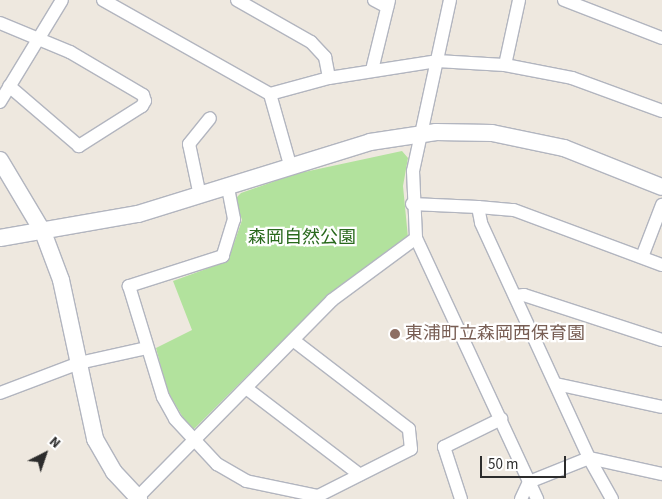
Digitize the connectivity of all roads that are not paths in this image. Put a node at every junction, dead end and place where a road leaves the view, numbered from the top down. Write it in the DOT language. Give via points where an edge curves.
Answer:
graph roads {
  1 [pos="62,0"];
  2 [pos="103,0"];
  3 [pos="237,0"];
  4 [pos="374,0"];
  5 [pos="450,0"];
  6 [pos="519,0"];
  7 [pos="564,0"];
  8 [pos="388,4"];
  9 [pos="0,22"];
  10 [pos="37,38"];
  11 [pos="662,38"];
  12 [pos="437,61"];
  13 [pos="504,65"];
  14 [pos="372,70"];
  15 [pos="329,78"];
  16 [pos="9,86"];
  17 [pos="270,94"];
  18 [pos="0,102"];
  19 [pos="662,111"];
  20 [pos="210,118"];
  21 [pos="420,134"];
  22 [pos="0,160"];
  23 [pos="291,168"];
  24 [pos="662,187"];
  25 [pos="228,188"];
  26 [pos="200,196"];
  27 [pos="412,204"];
  28 [pos="662,205"];
  29 [pos="478,207"];
  30 [pos="43,232"];
  31 [pos="0,238"];
  32 [pos="416,238"];
  33 [pos="642,257"];
  34 [pos="662,265"];
  35 [pos="515,296"];
  36 [pos="294,340"];
  37 [pos="662,340"];
  38 [pos="147,348"];
  39 [pos="80,363"];
  40 [pos="556,384"];
  41 [pos="246,388"];
  42 [pos="0,393"];
  43 [pos="662,407"];
  44 [pos="501,420"];
  45 [pos="192,440"];
  46 [pos="589,458"];
  47 [pos="662,474"];
  48 [pos="360,475"];
  49 [pos="529,482"];
  50 [pos="318,497"];
  51 [pos="137,498"];
  52 [pos="461,499"];
  53 [pos="521,499"];
  54 [pos="537,499"];
  55 [pos="612,499"];
  1 -- 10 [label="street"];
  2 -- 17 [label="street"];
  3 -- 15 [label="street" via="311,42 325,57"];
  4 -- 8 [label="street"];
  5 -- 12 [label="street"];
  6 -- 13 [label="street"];
  7 -- 11 [label="street"];
  8 -- 14 [label="street"];
  9 -- 10 [label="street"];
  10 -- 16 [label="street"];
  10 -- 16 [label="street" via="70,52 142,95 142,106 79,146"];
  12 -- 13 [label="street"];
  12 -- 14 [label="street"];
  12 -- 21 [label="street"];
  13 -- 19 [label="street" via="572,78"];
  14 -- 15 [label="street"];
  15 -- 17 [label="street"];
  16 -- 18 [label="street"];
  17 -- 23 [label="street"];
  20 -- 26 [label="street" via="188,144"];
  21 -- 23 [label="street" via="370,142"];
  21 -- 24 [label="street" via="466,132 518,136 564,148"];
  21 -- 27 [label="street" via="413,171"];
  22 -- 30 [label="street"];
  23 -- 25 [label="street"];
  25 -- 26 [label="street"];
  25 -- 38 [label="street" via="234,219 224,256 129,286"];
  26 -- 30 [label="street" via="138,214"];
  27 -- 29 [label="street"];
  27 -- 32 [label="street"];
  28 -- 33 [label="street"];
  29 -- 33 [label="street" via="514,210"];
  29 -- 35 [label="street" via="481,223"];
  30 -- 31 [label="street"];
  30 -- 39 [label="street" via="61,280"];
  32 -- 36 [label="street" via="332,300"];
  32 -- 44 [label="street"];
  33 -- 34 [label="street"];
  35 -- 37 [label="street" via="524,295"];
  35 -- 40 [label="street"];
  36 -- 41 [label="street"];
  36 -- 48 [label="street" via="409,429 412,449"];
  38 -- 39 [label="street"];
  38 -- 45 [label="street" via="164,397 175,419"];
  39 -- 42 [label="street"];
  39 -- 51 [label="street" via="95,439 114,472"];
  40 -- 43 [label="street"];
  40 -- 46 [label="street"];
  41 -- 45 [label="street"];
  41 -- 48 [label="street"];
  44 -- 49 [label="street"];
  44 -- 52 [label="street" via="444,448"];
  45 -- 50 [label="street" via="216,464 246,480"];
  45 -- 51 [label="street"];
  46 -- 47 [label="street"];
  46 -- 49 [label="street"];
  46 -- 55 [label="street"];
  48 -- 50 [label="street"];
  49 -- 53 [label="street"];
  49 -- 54 [label="street"];
}
